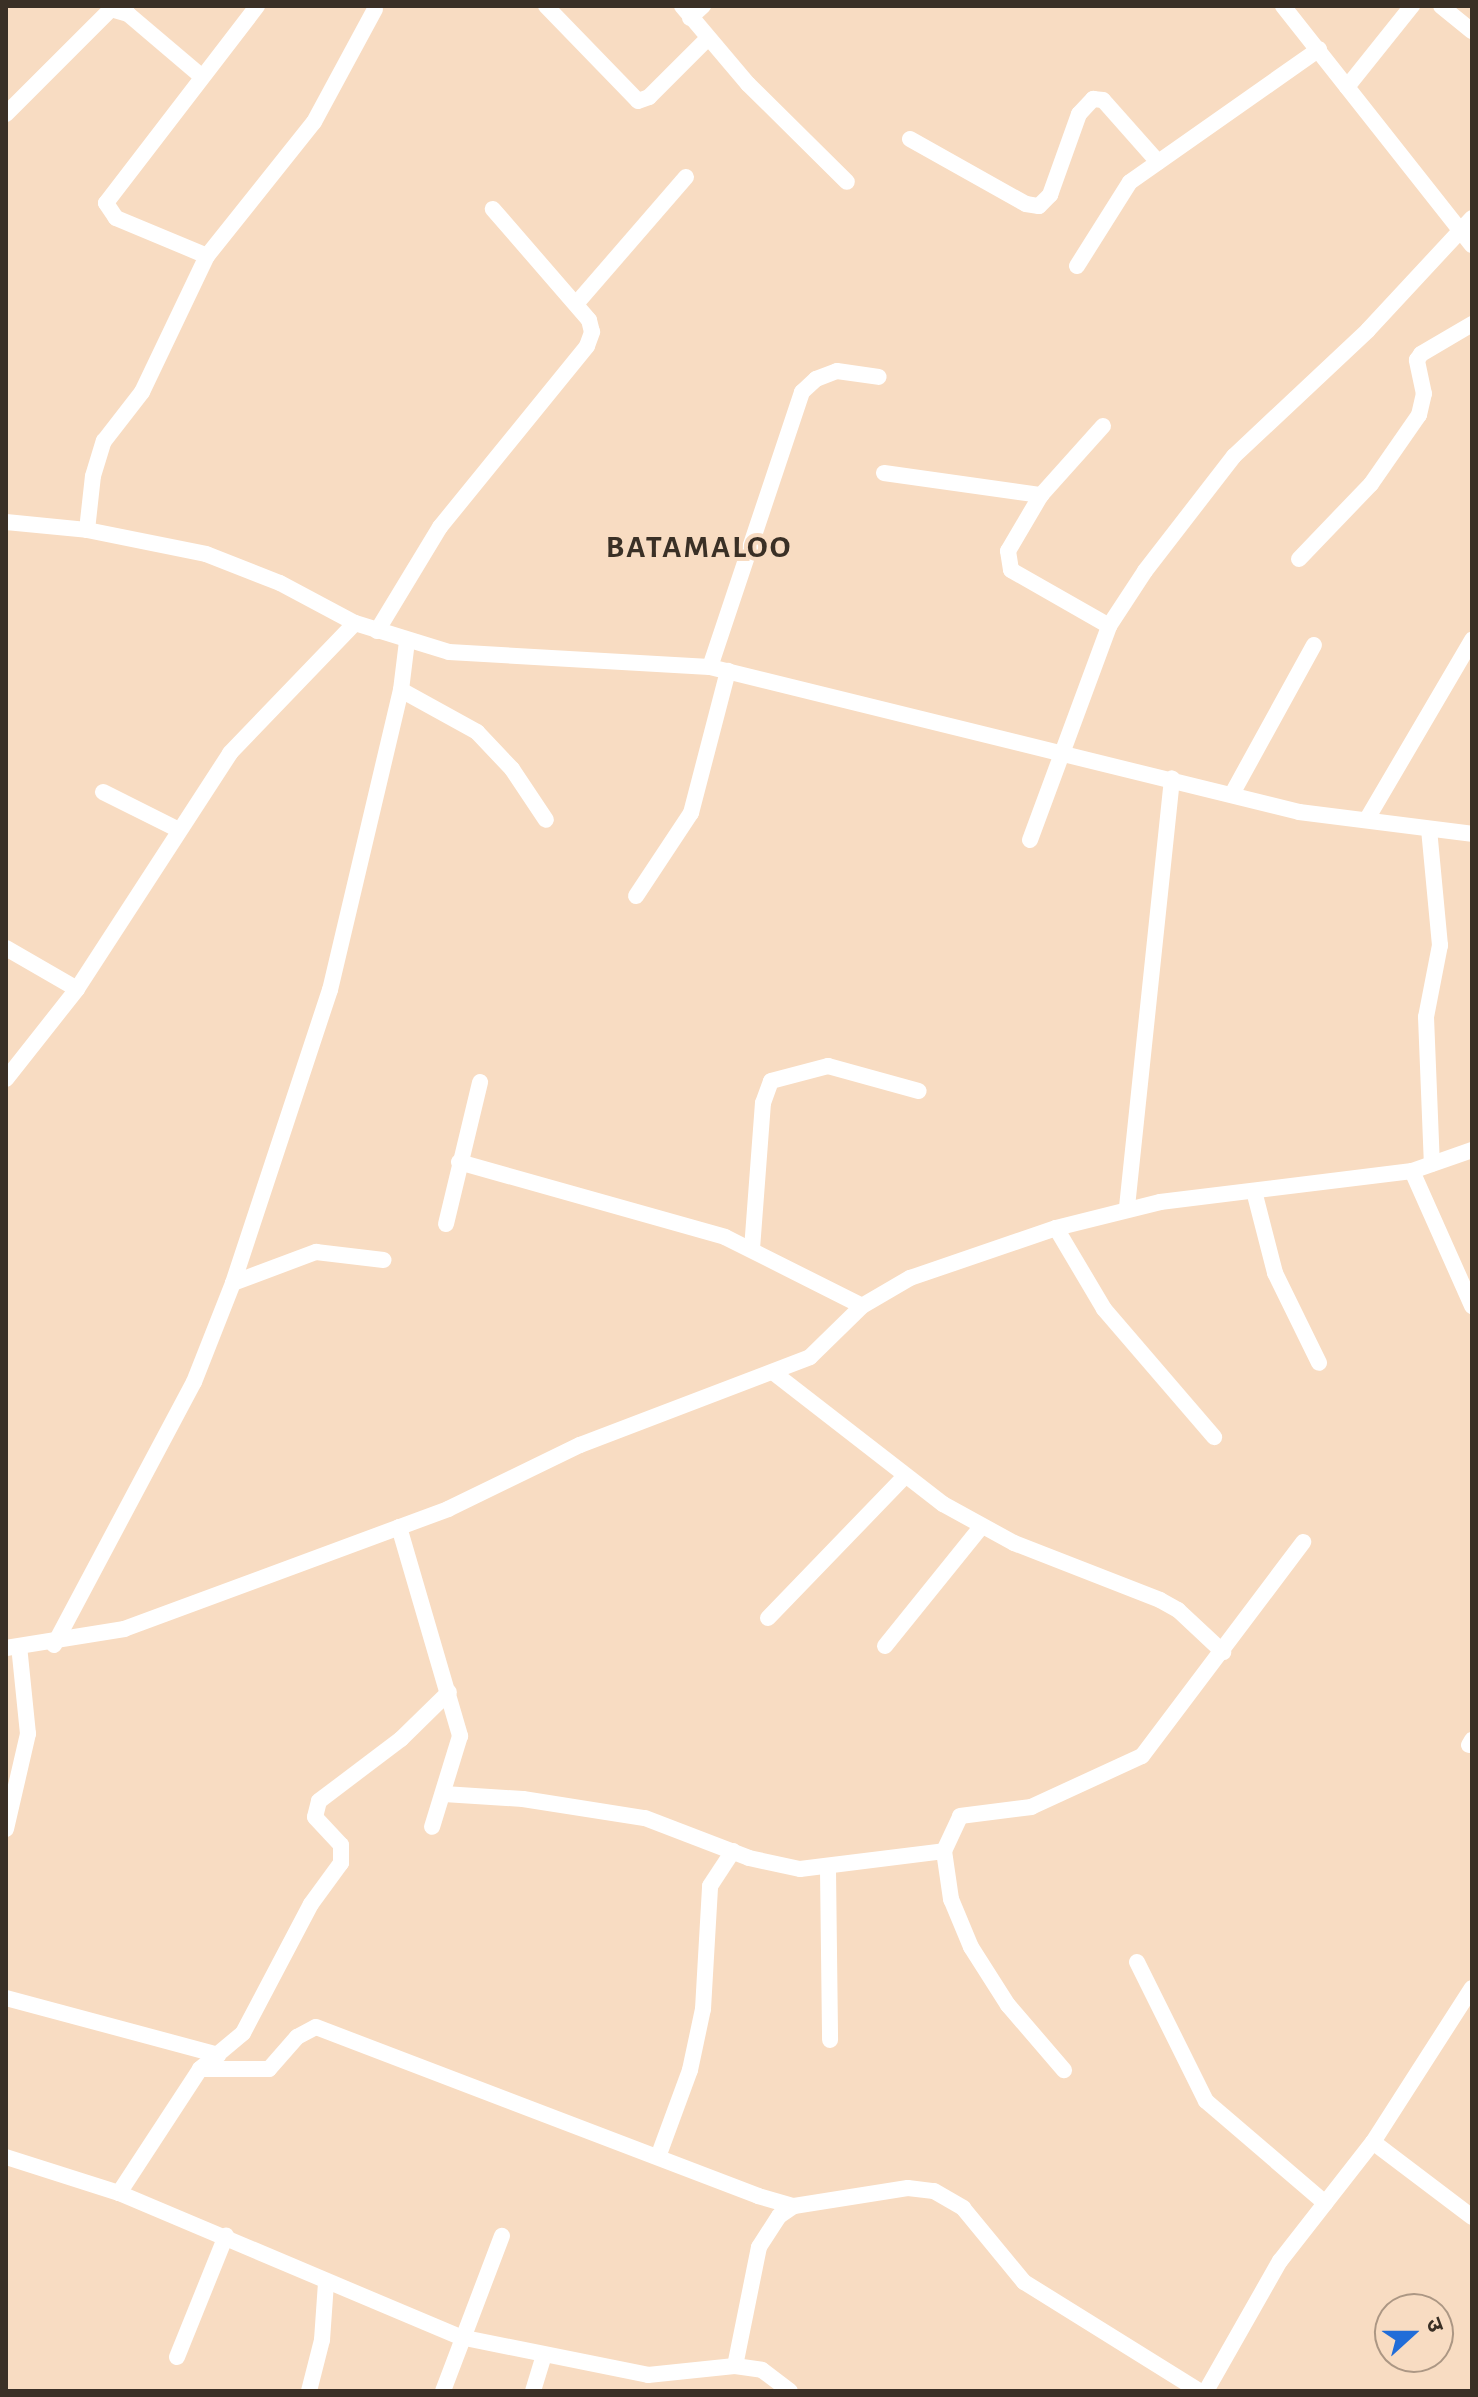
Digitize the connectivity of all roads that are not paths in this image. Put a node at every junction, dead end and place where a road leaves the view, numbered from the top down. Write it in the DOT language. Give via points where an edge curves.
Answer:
graph roads {
  1 [pos="257,6"];
  2 [pos="546,6"];
  3 [pos="1283,6"];
  4 [pos="1412,6"];
  5 [pos="1441,6"];
  6 [pos="374,7"];
  7 [pos="692,10"];
  8 [pos="1472,31"];
  9 [pos="708,38"];
  10 [pos="1319,49"];
  11 [pos="201,76"];
  12 [pos="1347,87"];
  13 [pos="6,114"];
  14 [pos="910,139"];
  15 [pos="1158,162"];
  16 [pos="686,177"];
  17 [pos="847,182"];
  18 [pos="493,209"];
  19 [pos="1469,231"];
  20 [pos="207,256"];
  21 [pos="1077,266"];
  22 [pos="576,304"];
  23 [pos="1472,324"];
  24 [pos="879,377"];
  25 [pos="1103,426"];
  26 [pos="884,473"];
  27 [pos="1041,495"];
  28 [pos="6,522"];
  29 [pos="87,530"];
  30 [pos="1299,559"];
  31 [pos="355,623"];
  32 [pos="1109,626"];
  33 [pos="377,631"];
  34 [pos="1472,640"];
  35 [pos="407,641"];
  36 [pos="1314,645"];
  37 [pos="710,667"];
  38 [pos="728,671"];
  39 [pos="401,690"];
  40 [pos="1063,751"];
  41 [pos="1172,778"];
  42 [pos="103,792"];
  43 [pos="1232,794"];
  44 [pos="1367,819"];
  45 [pos="546,820"];
  46 [pos="177,829"];
  47 [pos="1429,829"];
  48 [pos="1472,834"];
  49 [pos="1030,840"];
  50 [pos="636,896"];
  51 [pos="6,948"];
  52 [pos="77,989"];
  53 [pos="6,1079"];
  54 [pos="480,1082"];
  55 [pos="919,1091"];
  56 [pos="1472,1150"];
  57 [pos="459,1162"];
  58 [pos="1432,1164"];
  59 [pos="1412,1171"];
  60 [pos="1254,1191"];
  61 [pos="1127,1207"];
  62 [pos="446,1224"];
  63 [pos="1056,1228"];
  64 [pos="752,1249"];
  65 [pos="384,1260"];
  66 [pos="233,1283"];
  67 [pos="862,1306"];
  68 [pos="1472,1306"];
  69 [pos="1319,1363"];
  70 [pos="774,1373"];
  71 [pos="1214,1437"];
  72 [pos="905,1476"];
  73 [pos="982,1526"];
  74 [pos="399,1527"];
  75 [pos="1303,1542"];
  76 [pos="768,1618"];
  77 [pos="54,1645"];
  78 [pos="885,1646"];
  79 [pos="12,1647"];
  80 [pos="1223,1652"];
  81 [pos="449,1692"];
  82 [pos="444,1794"];
  83 [pos="432,1827"];
  84 [pos="6,1829"];
  85 [pos="733,1851"];
  86 [pos="944,1851"];
  87 [pos="828,1870"];
  88 [pos="1137,1962"];
  89 [pos="1472,1988"];
  90 [pos="6,1998"];
  91 [pos="830,2040"];
  92 [pos="218,2055"];
  93 [pos="200,2069"];
  94 [pos="1064,2070"];
  95 [pos="1373,2142"];
  96 [pos="6,2157"];
  97 [pos="658,2157"];
  98 [pos="119,2193"];
  99 [pos="1325,2203"];
  100 [pos="794,2206"];
  101 [pos="1472,2217"];
  102 [pos="226,2236"];
  103 [pos="502,2236"];
  104 [pos="326,2283"];
  105 [pos="460,2337"];
  106 [pos="544,2356"];
  107 [pos="177,2357"];
  108 [pos="735,2366"];
  109 [pos="309,2391"];
  110 [pos="443,2391"];
  111 [pos="533,2391"];
  112 [pos="790,2391"];
  113 [pos="1199,2391"];
  114 [pos="1206,2391"];
  1 -- 11 [label="street"];
  2 -- 9 [label="street" via="638,101 649,97"];
  3 -- 10 [label="street"];
  4 -- 12 [label="street"];
  5 -- 8 [label="street"];
  6 -- 20 [label="street" via="314,122"];
  7 -- 9 [label="street"];
  9 -- 17 [label="street"];
  10 -- 12 [label="street"];
  10 -- 15 [label="street"];
  11 -- 13 [label="street" via="128,14 111,9"];
  11 -- 20 [label="street" via="106,203 116,218"];
  12 -- 19 [label="street"];
  14 -- 15 [label="street" via="1026,204 1039,206 1050,195 1079,114 1093,99 1103,100"];
  15 -- 21 [label="street" via="1120,191"];
  16 -- 22 [label="street"];
  18 -- 22 [label="street"];
  19 -- 32 [label="street" via="1234,456"];
  20 -- 29 [label="street" via="142,392 104,441 93,476"];
  22 -- 33 [label="street" via="589,320 587,346 440,527"];
  23 -- 30 [label="street" via="1421,354 1417,360 1424,394 1419,415 1371,484"];
  24 -- 37 [label="street" via="837,371 802,392"];
  25 -- 27 [label="street"];
  26 -- 27 [label="street"];
  27 -- 32 [label="street" via="1008,551 1011,570"];
  28 -- 29 [label="street"];
  29 -- 31 [label="street" via="206,554 280,583"];
  31 -- 33 [label="street"];
  31 -- 46 [label="street" via="254,724"];
  32 -- 40 [label="street"];
  33 -- 35 [label="street"];
  34 -- 44 [label="street"];
  35 -- 37 [label="street" via="449,652"];
  35 -- 39 [label="street"];
  36 -- 43 [label="street"];
  37 -- 38 [label="street"];
  38 -- 40 [label="street"];
  38 -- 50 [label="street" via="691,813"];
  39 -- 45 [label="street" via="477,732 512,769"];
  39 -- 66 [label="street" via="330,990 264,1176"];
  40 -- 41 [label="street"];
  40 -- 49 [label="street"];
  41 -- 43 [label="street"];
  41 -- 61 [label="street"];
  42 -- 46 [label="street"];
  43 -- 44 [label="street" via="1299,812"];
  44 -- 47 [label="street"];
  46 -- 52 [label="street"];
  47 -- 48 [label="street"];
  47 -- 58 [label="street" via="1440,945 1426,1017"];
  51 -- 52 [label="street"];
  52 -- 53 [label="street"];
  54 -- 57 [label="street"];
  55 -- 64 [label="street" via="828,1066 771,1081 763,1103"];
  56 -- 58 [label="street"];
  57 -- 62 [label="street"];
  57 -- 64 [label="street" via="688,1225"];
  58 -- 59 [label="street"];
  59 -- 60 [label="street"];
  59 -- 68 [label="street"];
  60 -- 61 [label="street"];
  60 -- 69 [label="street" via="1275,1273"];
  61 -- 63 [label="street"];
  63 -- 67 [label="street" via="910,1278"];
  63 -- 71 [label="street" via="1104,1309"];
  64 -- 67 [label="street"];
  65 -- 66 [label="street" via="316,1252"];
  66 -- 77 [label="street" via="188,1393"];
  67 -- 70 [label="street" via="810,1357"];
  70 -- 72 [label="street"];
  70 -- 74 [label="street" via="580,1445 497,1488"];
  72 -- 73 [label="street"];
  72 -- 76 [label="street"];
  73 -- 78 [label="street"];
  73 -- 80 [label="street" via="1169,1605"];
  74 -- 77 [label="street" via="124,1629"];
  74 -- 81 [label="street"];
  75 -- 80 [label="street"];
  77 -- 79 [label="street"];
  79 -- 84 [label="street" via="28,1734"];
  80 -- 86 [label="street" via="1142,1756 1031,1807 960,1816"];
  81 -- 82 [label="street" via="460,1748"];
  81 -- 92 [label="street" via="401,1739 319,1801 315,1817 341,1845 341,1863 311,1904 243,2033"];
  82 -- 83 [label="street"];
  82 -- 85 [label="street" via="610,1811"];
  85 -- 87 [label="street" via="778,1866"];
  85 -- 97 [label="street" via="710,1886 703,2009 690,2070"];
  86 -- 87 [label="street"];
  86 -- 94 [label="street" via="951,1899 971,1947 1008,2005"];
  87 -- 91 [label="street"];
  88 -- 99 [label="street" via="1206,2101"];
  89 -- 95 [label="street"];
  90 -- 92 [label="street"];
  92 -- 93 [label="street"];
  93 -- 97 [label="street" via="269,2069 297,2037 316,2027"];
  93 -- 98 [label="street"];
  95 -- 99 [label="street"];
  95 -- 101 [label="street"];
  96 -- 98 [label="street"];
  97 -- 100 [label="street"];
  98 -- 102 [label="street"];
  99 -- 114 [label="street" via="1280,2261"];
  100 -- 108 [label="street" via="779,2216 759,2247"];
  100 -- 113 [label="street" via="908,2188 934,2191 963,2208 1024,2282"];
  102 -- 104 [label="street"];
  102 -- 107 [label="street"];
  103 -- 105 [label="street"];
  104 -- 105 [label="street"];
  104 -- 109 [label="street" via="322,2340"];
  105 -- 106 [label="street"];
  105 -- 110 [label="street"];
  106 -- 108 [label="street" via="648,2375"];
  106 -- 111 [label="street"];
  108 -- 112 [label="street" via="762,2370"];
}
